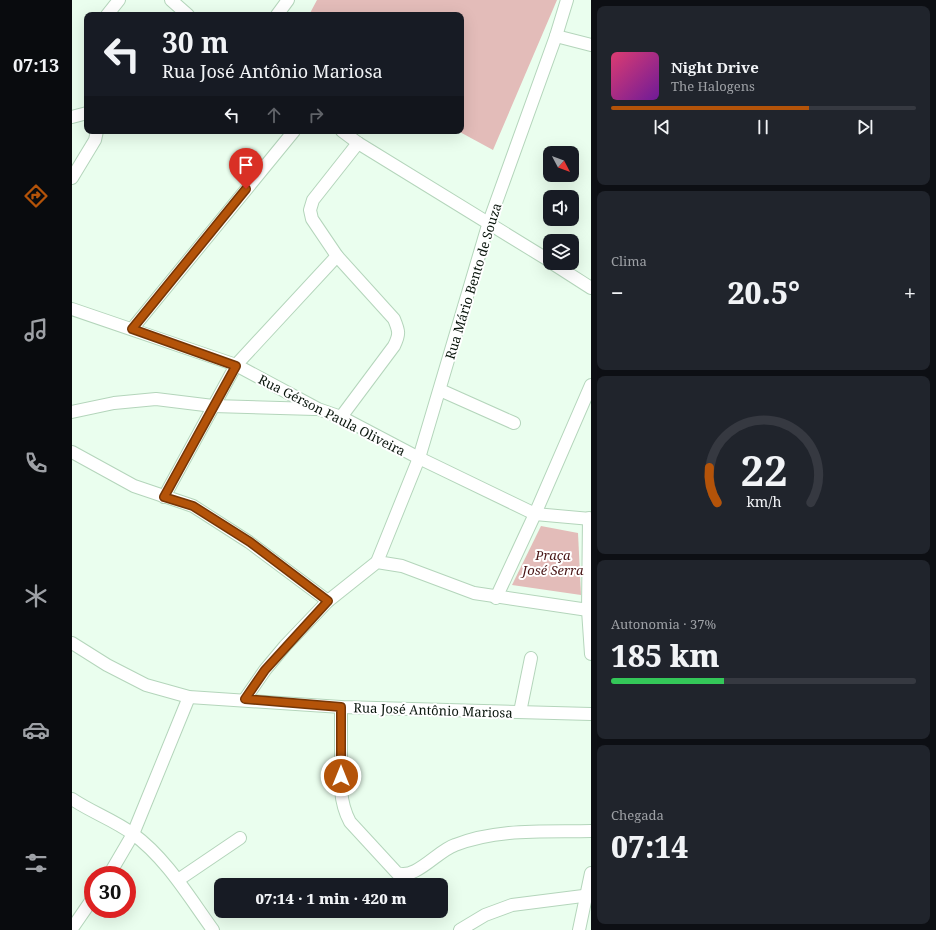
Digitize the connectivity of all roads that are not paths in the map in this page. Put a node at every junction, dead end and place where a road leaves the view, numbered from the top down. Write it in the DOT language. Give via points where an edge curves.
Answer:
graph roads {
  1 [pos="119,0"];
  2 [pos="170,0"];
  3 [pos="288,0"];
  4 [pos="567,0"];
  5 [pos="109,12"];
  6 [pos="184,12"];
  7 [pos="279,12"];
  8 [pos="556,36"];
  9 [pos="591,45"];
  10 [pos="84,114"];
  11 [pos="72,118"];
  12 [pos="97,134"];
  13 [pos="292,134"];
  14 [pos="346,134"];
  15 [pos="358,143"];
  16 [pos="72,178"];
  17 [pos="489,222"];
  18 [pos="337,256"];
  19 [pos="543,257"];
  20 [pos="563,270"];
  21 [pos="591,288"];
  22 [pos="72,308"];
  23 [pos="132,329"];
  24 [pos="236,366"];
  25 [pos="591,385"];
  26 [pos="440,390"];
  27 [pos="213,406"];
  28 [pos="318,409"];
  29 [pos="72,412"];
  30 [pos="341,417"];
  31 [pos="514,423"];
  32 [pos="72,452"];
  33 [pos="419,458"];
  34 [pos="164,497"];
  35 [pos="535,514"];
  36 [pos="590,519"];
  37 [pos="377,562"];
  38 [pos="496,598"];
  39 [pos="328,601"];
  40 [pos="588,610"];
  41 [pos="72,643"];
  42 [pos="591,654"];
  43 [pos="531,658"];
  44 [pos="189,697"];
  45 [pos="245,699"];
  46 [pos="341,707"];
  47 [pos="520,712"];
  48 [pos="591,714"];
  49 [pos="72,799"];
  50 [pos="591,831"];
  51 [pos="133,834"];
  52 [pos="240,838"];
  53 [pos="114,866"];
  54 [pos="591,873"];
  55 [pos="178,880"];
  56 [pos="589,895"];
  57 [pos="84,912"];
  58 [pos="73,928"];
  59 [pos="213,930"];
  60 [pos="460,930"];
  61 [pos="579,930"];
  1 -- 5 [label="street"];
  2 -- 6 [label="street"];
  3 -- 7 [label="street"];
  4 -- 8 [label="street, Rua Mário Bento de Souza"];
  8 -- 9 [label="street"];
  8 -- 17 [label="street, Rua Mário Bento de Souza"];
  10 -- 11 [label="street"];
  12 -- 16 [label="street"];
  13 -- 23 [label="street"];
  14 -- 15 [label="street"];
  15 -- 17 [label="street"];
  15 -- 18 [label="street" via="313,200 310,210 312,219"];
  17 -- 19 [label="street"];
  17 -- 26 [label="street, Rua Mário Bento de Souza"];
  18 -- 24 [label="street"];
  18 -- 30 [label="street" via="394,319 399,336"];
  20 -- 21 [label="street"];
  22 -- 23 [label="street, Rua Gérson Paula Oliveira"];
  23 -- 24 [label="street, Rua Gérson Paula Oliveira"];
  24 -- 27 [label="street"];
  24 -- 28 [label="street, Rua Gérson Paula Oliveira"];
  25 -- 35 [label="street"];
  26 -- 31 [label="street"];
  26 -- 33 [label="street, Rua Mário Bento de Souza"];
  27 -- 28 [label="street"];
  27 -- 29 [label="street" via="156,399 114,403"];
  27 -- 34 [label="street"];
  28 -- 30 [label="street, Rua Gérson Paula Oliveira"];
  30 -- 33 [label="street, Rua Gérson Paula Oliveira"];
  32 -- 34 [label="street" via="134,486"];
  33 -- 35 [label="street, Rua Gérson Paula Oliveira"];
  33 -- 37 [label="street, Rua Mário Bento de Souza"];
  34 -- 39 [label="street" via="193,506 250,542"];
  35 -- 36 [label="street, Rua Gérson Paula Oliveira"];
  35 -- 38 [label="street"];
  36 -- 40 [label="street"];
  37 -- 38 [label="street" via="402,566 474,593"];
  37 -- 39 [label="street"];
  38 -- 40 [label="street"];
  39 -- 45 [label="street" via="265,670"];
  40 -- 42 [label="street"];
  41 -- 44 [label="street, Rua José Antônio Mariosa" via="146,685"];
  43 -- 47 [label="street"];
  44 -- 45 [label="street, Rua José Antônio Mariosa"];
  44 -- 51 [label="street"];
  45 -- 46 [label="street, Rua José Antônio Mariosa"];
  46 -- 47 [label="street, Rua José Antônio Mariosa"];
  46 -- 50 [label="street" via="341,790 344,813 397,873 408,875 453,845 473,839 508,833"];
  47 -- 48 [label="street, Rua José Antônio Mariosa"];
  49 -- 51 [label="street"];
  51 -- 53 [label="street"];
  51 -- 55 [label="street"];
  52 -- 55 [label="street"];
  54 -- 56 [label="street"];
  55 -- 59 [label="street"];
  56 -- 60 [label="street" via="512,905 485,915"];
  56 -- 61 [label="street"];
  57 -- 58 [label="street"];
}
